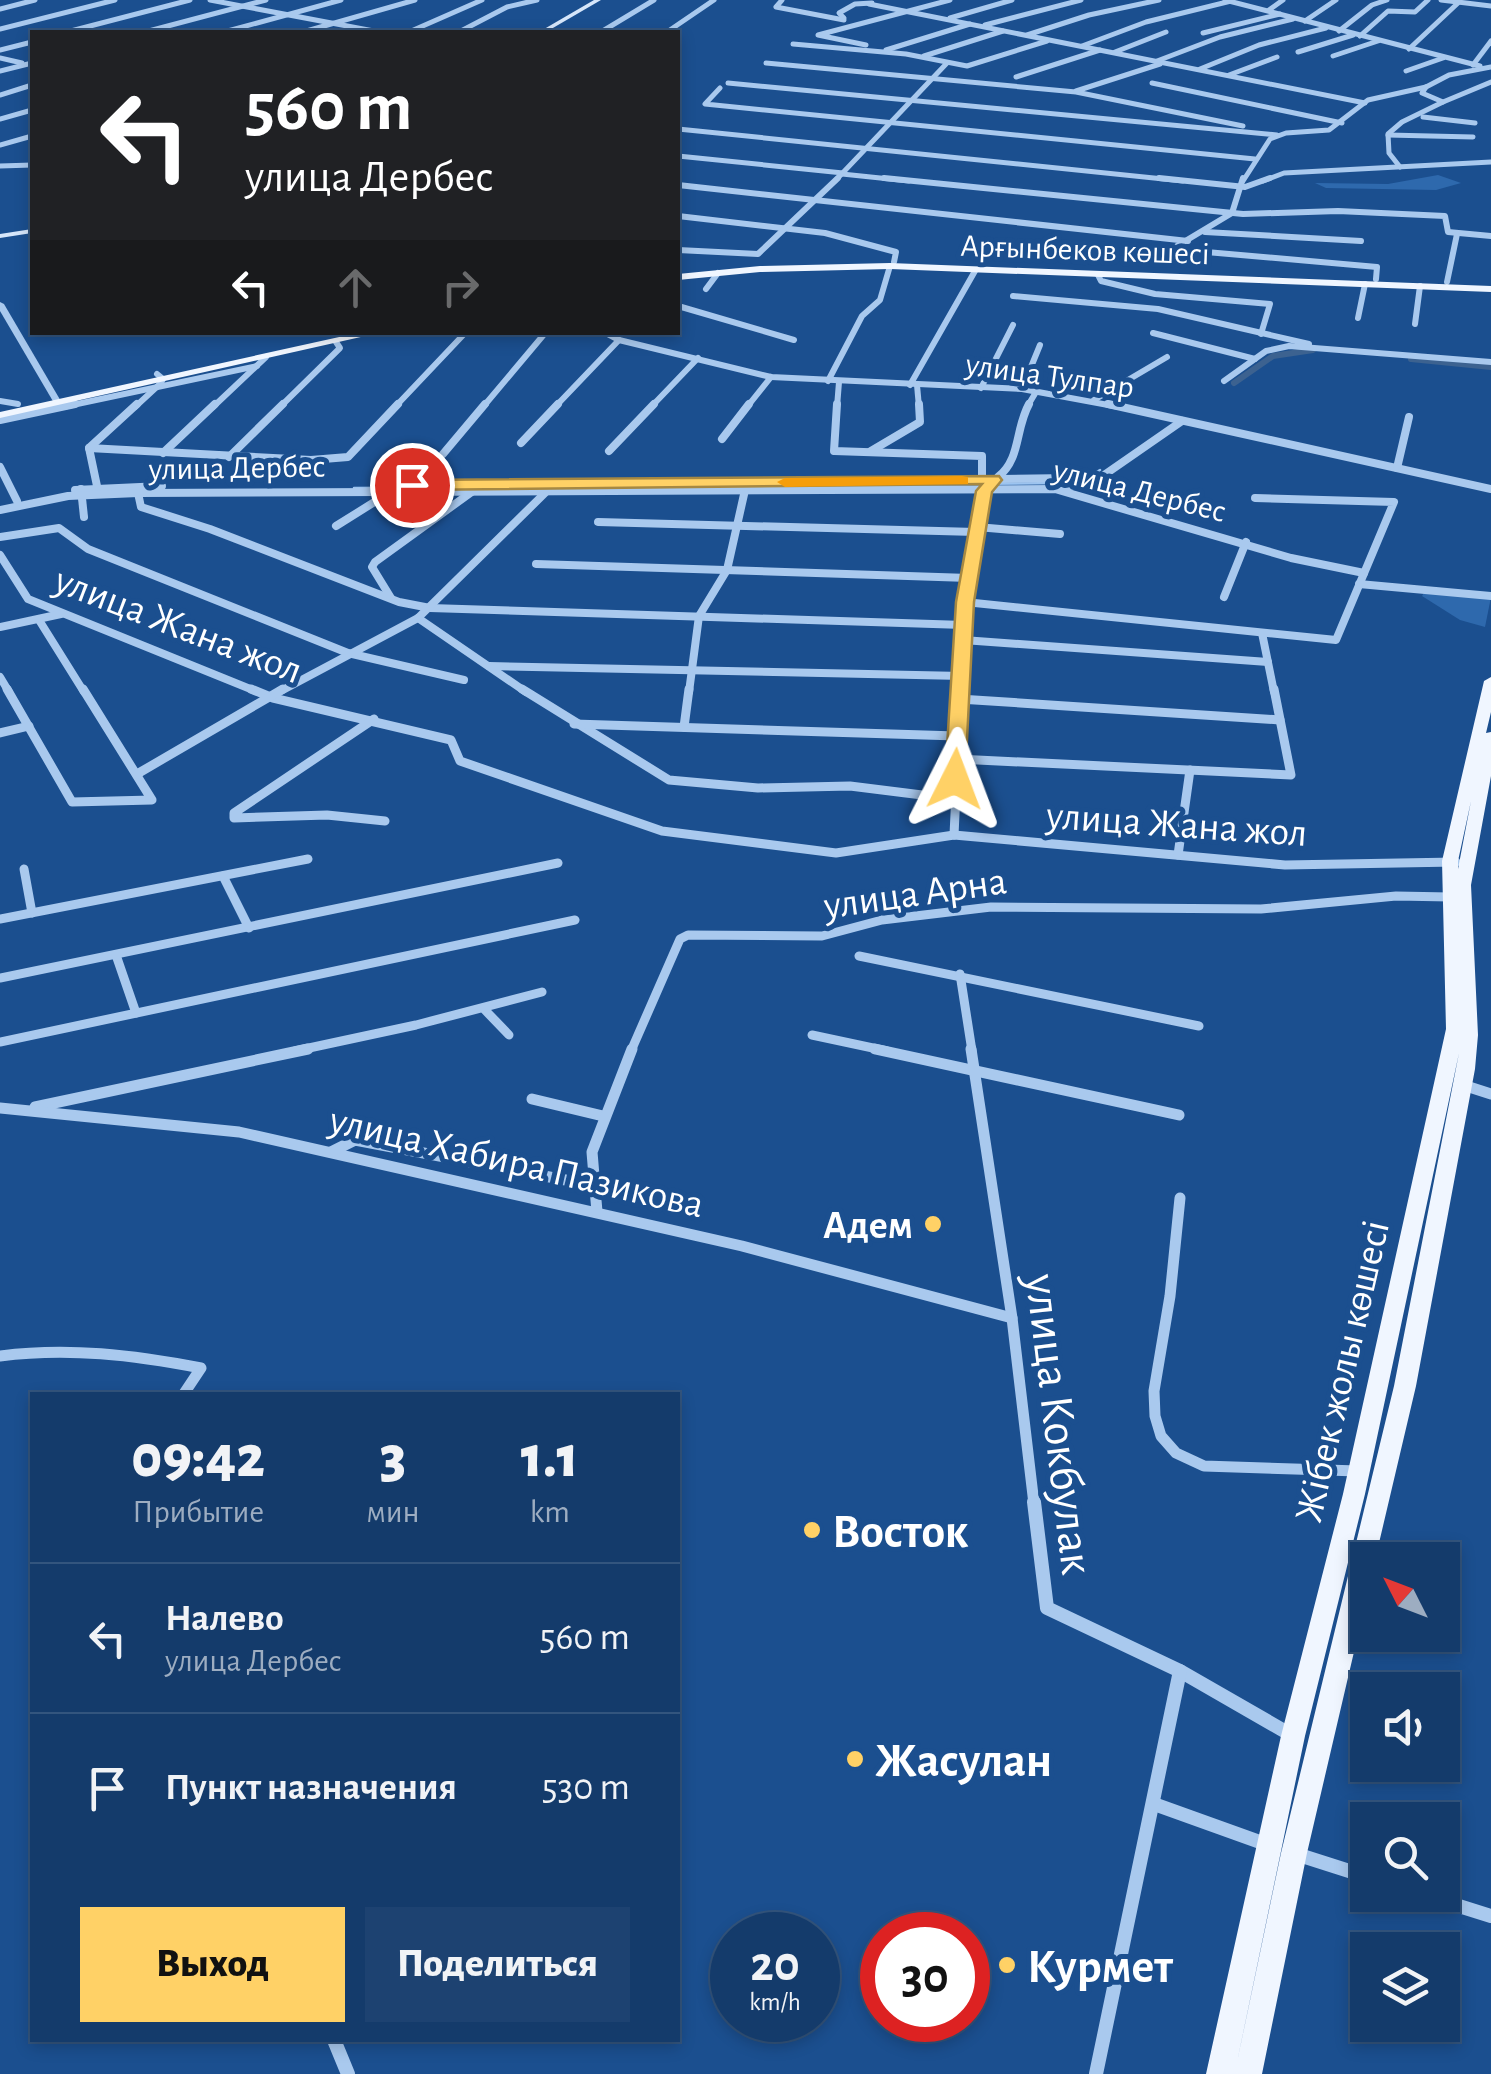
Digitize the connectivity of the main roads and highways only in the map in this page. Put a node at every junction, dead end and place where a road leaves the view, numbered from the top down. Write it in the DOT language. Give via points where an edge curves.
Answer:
graph roads {
  1 [pos="598,0"];
  2 [pos="546,30"];
  3 [pos="30,234"];
  4 [pos="0,238"];
  5 [pos="892,264"];
  6 [pos="680,274"];
  7 [pos="680,274"];
  8 [pos="1206,276"];
  9 [pos="1370,281"];
  10 [pos="1491,286"];
  11 [pos="334,335"];
  12 [pos="365,335"];
  13 [pos="160,379"];
  14 [pos="56,400"];
  15 [pos="0,411"];
  16 [pos="1491,681"];
  17 [pos="1491,736"];
  18 [pos="1486,781"];
  19 [pos="1458,862"];
  20 [pos="1282,1849"];
  21 [pos="1220,2074"];
  22 [pos="1248,2074"];
  1 -- 2 [label="main road"];
  3 -- 4 [label="main road"];
  5 -- 6 [label="main road, Арғынбеков көшесі"];
  5 -- 7 [label="main road, Арғынбеков көшесі" via="799,262"];
  5 -- 8 [label="main road, Арғынбеков көшесі"];
  5 -- 8 [label="main road, Арғынбеков көшесі"];
  8 -- 9 [label="main road, Арғынбеков көшесі"];
  9 -- 10 [label="main road, Арғынбеков көшесі"];
  9 -- 10 [label="main road, Арғынбеков көшесі"];
  11 -- 13 [label="main road"];
  12 -- 13 [label="main road"];
  13 -- 14 [label="main road"];
  14 -- 15 [label="main road"];
  14 -- 15 [label="main road"];
  16 -- 19 [label="main road, Жібек жолы көшесі"];
  17 -- 18 [label="main road, Жібек жолы көшесі"];
  18 -- 19 [label="main road, Жібек жолы көшесі"];
  19 -- 20 [label="main road, Жібек жолы көшесі" via="1450,897 1456,1029 1293,1736"];
  19 -- 20 [label="main road, Жібек жолы көшесі" via="1469,1035 1463,1085 1405,1386"];
  20 -- 21 [label="main road, Жібек жолы көшесі"];
  20 -- 22 [label="main road, Жібек жолы көшесі"];
}
